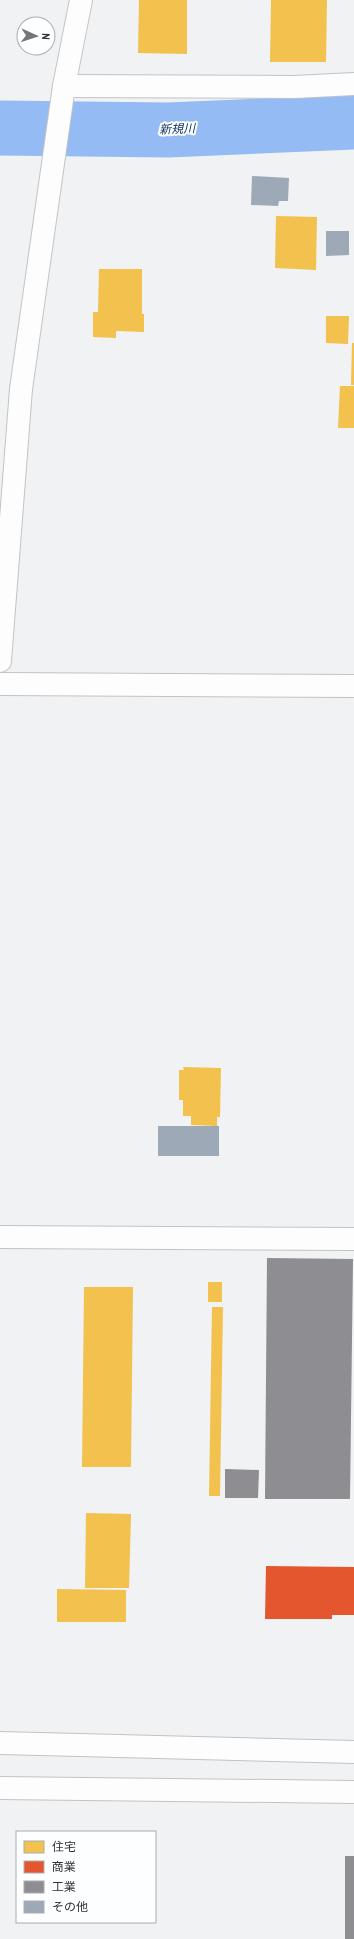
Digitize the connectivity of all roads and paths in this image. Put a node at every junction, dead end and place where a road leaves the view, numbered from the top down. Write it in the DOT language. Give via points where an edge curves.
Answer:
graph roads {
  1 [pos="81,0"];
  2 [pos="354,84"];
  3 [pos="63,92"];
  4 [pos="0,661"];
  5 [pos="0,684"];
  6 [pos="354,686"];
  7 [pos="0,1237"];
  8 [pos="354,1239"];
  9 [pos="0,1743"];
  10 [pos="354,1752"];
  11 [pos="0,1788"];
  12 [pos="354,1792"];
  1 -- 3 [label="street"];
  2 -- 3 [label="street"];
  3 -- 4 [label="street" via="21,389"];
  5 -- 6 [label="street"];
  7 -- 8 [label="street"];
  9 -- 10 [label="street"];
  11 -- 12 [label="street"];
}
